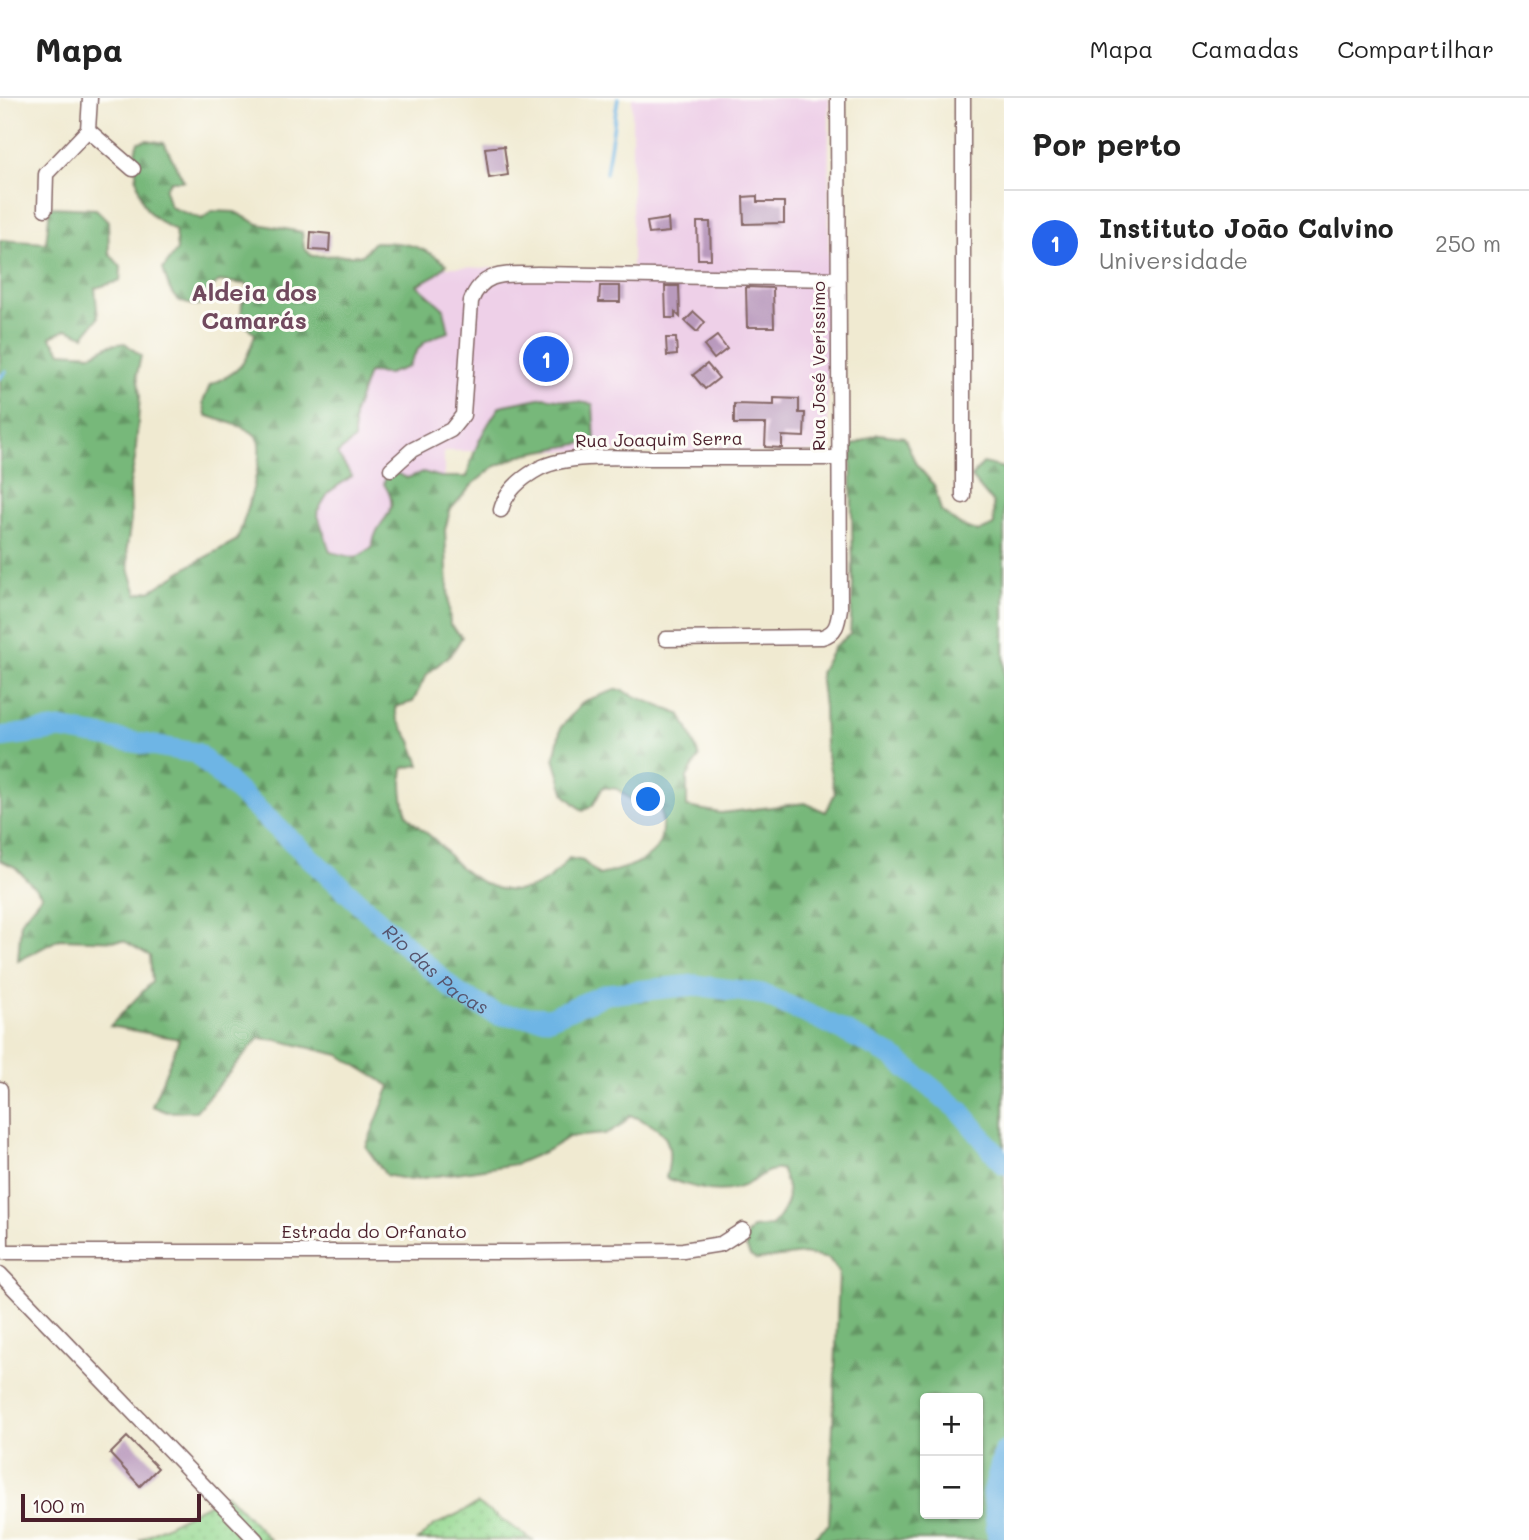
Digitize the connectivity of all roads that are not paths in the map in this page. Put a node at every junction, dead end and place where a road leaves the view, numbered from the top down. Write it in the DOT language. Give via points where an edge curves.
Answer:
graph roads {
  1 [pos="90,98"];
  2 [pos="838,98"];
  3 [pos="963,98"];
  4 [pos="88,130"];
  5 [pos="133,169"];
  6 [pos="46,209"];
  7 [pos="838,279"];
  8 [pos="838,458"];
  9 [pos="391,469"];
  10 [pos="963,496"];
  11 [pos="501,510"];
  12 [pos="666,639"];
  13 [pos="0,1089"];
  14 [pos="743,1230"];
  15 [pos="1,1252"];
  16 [pos="0,1274"];
  17 [pos="256,1540"];
  1 -- 4 [label="street"];
  2 -- 7 [label="street, Rua José Veríssimo"];
  3 -- 10 [label="street"];
  4 -- 5 [label="street"];
  4 -- 6 [label="street" via="46,174"];
  7 -- 8 [label="street, Rua José Veríssimo"];
  7 -- 9 [label="street" via="493,276 477,287 471,301 463,415 451,430 412,450"];
  8 -- 11 [label="street, Rua Joaquim Serra" via="559,462 514,486"];
  8 -- 12 [label="street, Rua José Veríssimo" via="840,608 833,632 815,637"];
  13 -- 15 [label="street"];
  14 -- 15 [label="street, Estrada do Orfanato" via="721,1244 683,1250"];
  16 -- 17 [label="street"];
}
